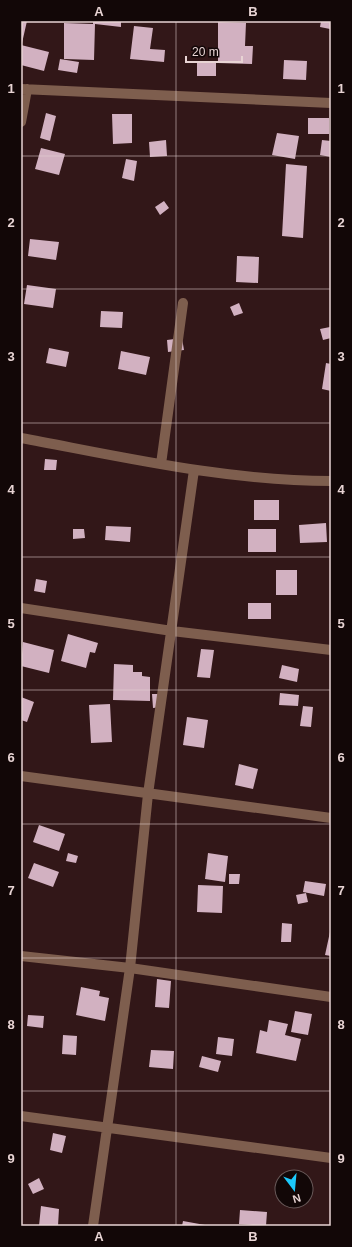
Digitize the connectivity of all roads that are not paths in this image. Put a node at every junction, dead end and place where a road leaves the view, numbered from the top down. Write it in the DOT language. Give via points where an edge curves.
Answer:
graph roads {
  1 [pos="24,89"];
  2 [pos="331,103"];
  3 [pos="21,122"];
  4 [pos="183,303"];
  5 [pos="21,438"];
  6 [pos="161,464"];
  7 [pos="194,470"];
  8 [pos="331,481"];
  9 [pos="21,608"];
  10 [pos="172,631"];
  11 [pos="331,650"];
  12 [pos="21,776"];
  13 [pos="148,794"];
  14 [pos="331,818"];
  15 [pos="21,956"];
  16 [pos="130,968"];
  17 [pos="331,997"];
  18 [pos="21,1116"];
  19 [pos="107,1128"];
  20 [pos="331,1158"];
  21 [pos="93,1226"];
  1 -- 2 [label="street"];
  1 -- 3 [label="street"];
  4 -- 6 [label="street"];
  5 -- 6 [label="street"];
  6 -- 7 [label="street"];
  7 -- 8 [label="street" via="294,481"];
  7 -- 10 [label="street"];
  9 -- 10 [label="street"];
  10 -- 11 [label="street"];
  10 -- 13 [label="street"];
  12 -- 13 [label="street"];
  13 -- 14 [label="street"];
  13 -- 16 [label="street"];
  15 -- 16 [label="street"];
  16 -- 17 [label="street"];
  16 -- 19 [label="street"];
  18 -- 19 [label="street"];
  19 -- 20 [label="street"];
  19 -- 21 [label="street"];
}
